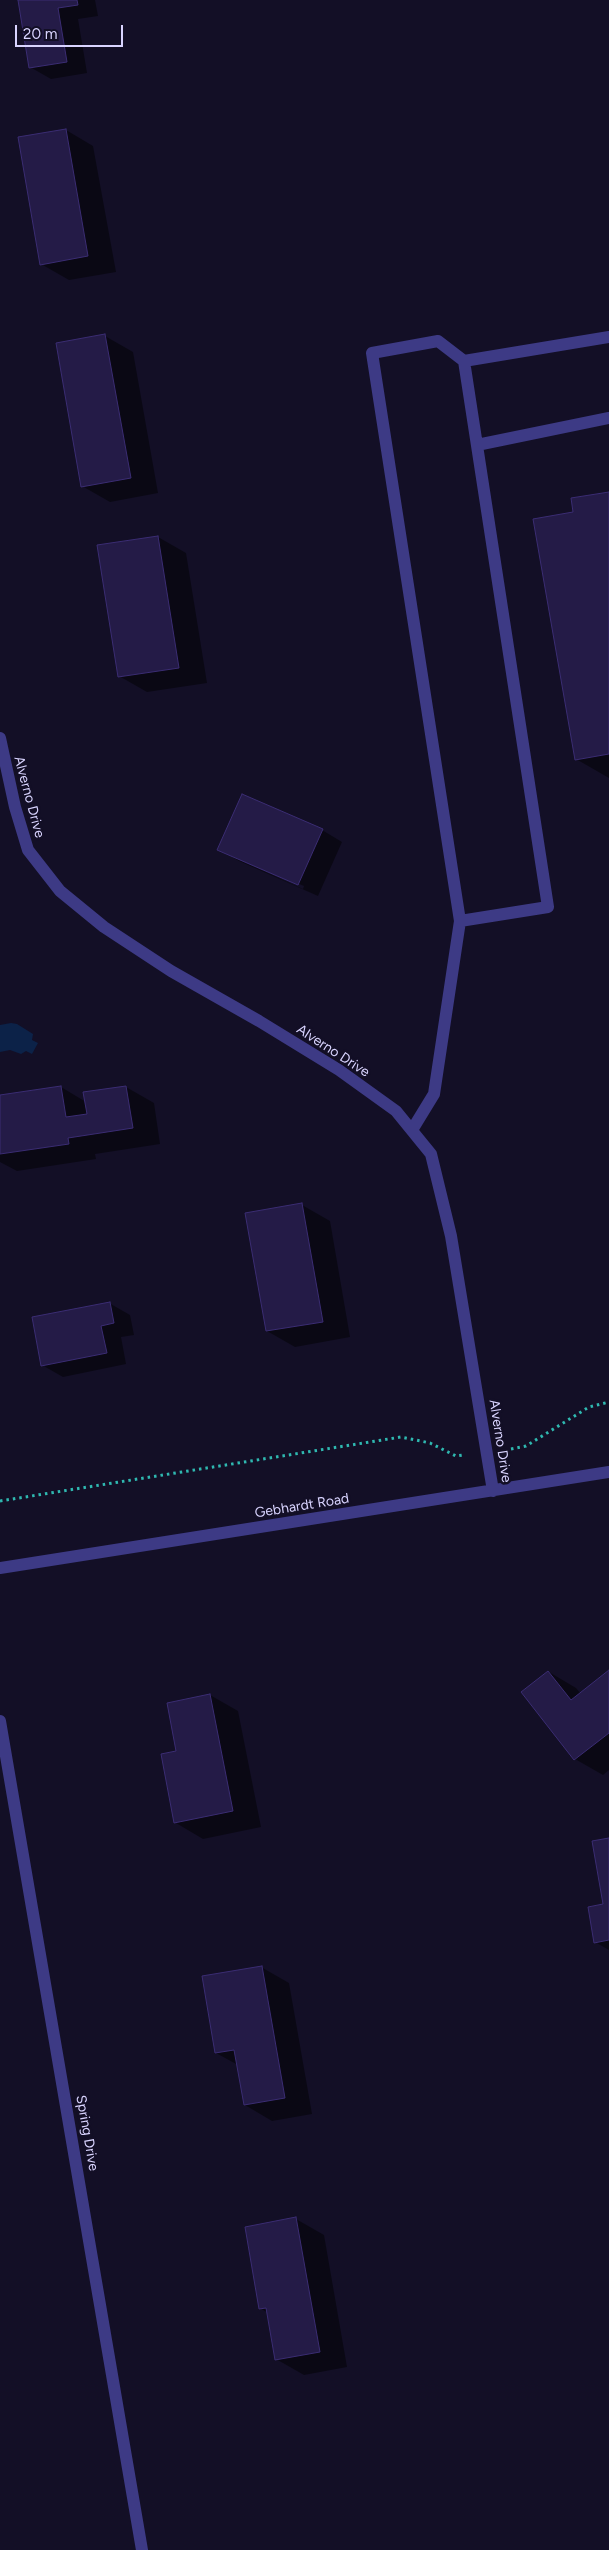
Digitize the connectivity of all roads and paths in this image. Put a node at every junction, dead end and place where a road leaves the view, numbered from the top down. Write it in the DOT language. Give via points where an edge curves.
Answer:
graph roads {
  1 [pos="609,337"];
  2 [pos="464,361"];
  3 [pos="609,418"];
  4 [pos="477,445"];
  5 [pos="0,738"];
  6 [pos="460,921"];
  7 [pos="412,1130"];
  8 [pos="609,1402"];
  9 [pos="487,1454"];
  10 [pos="609,1472"];
  11 [pos="493,1491"];
  12 [pos="0,1501"];
  13 [pos="0,1568"];
  14 [pos="0,1722"];
  15 [pos="142,2550"];
  1 -- 2 [label="street"];
  2 -- 4 [label="street"];
  2 -- 6 [label="street" via="438,341 372,353"];
  3 -- 4 [label="street"];
  4 -- 6 [label="street" via="548,907"];
  5 -- 7 [label="street, Alverno Drive" via="28,850 60,891 104,927 171,972 338,1070 396,1111"];
  6 -- 7 [label="street" via="434,1094"];
  7 -- 9 [label="street, Alverno Drive" via="431,1154 451,1236"];
  8 -- 9 [label="path" via="589,1407 526,1446"];
  9 -- 11 [label="street, Alverno Drive"];
  9 -- 12 [label="path" via="456,1456 430,1442 401,1436"];
  10 -- 11 [label="street, Gebhardt Road"];
  11 -- 13 [label="street, Gebhardt Road"];
  14 -- 15 [label="street, Spring Drive"];
}
